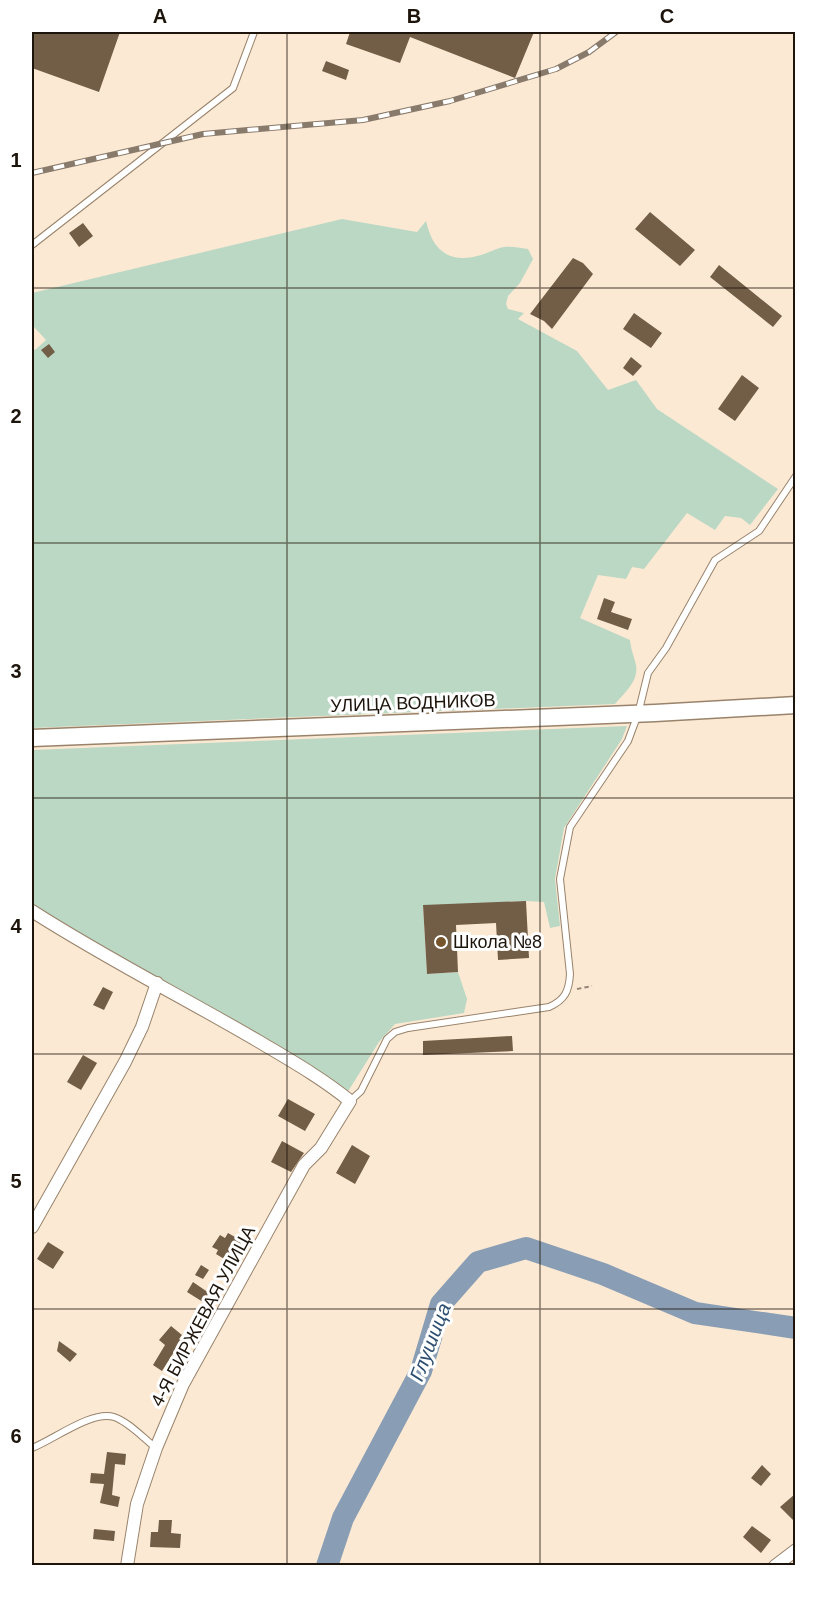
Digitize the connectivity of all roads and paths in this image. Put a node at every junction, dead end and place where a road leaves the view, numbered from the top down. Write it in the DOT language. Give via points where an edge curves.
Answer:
graph roads {
  1 [pos="254,32"];
  2 [pos="32,245"];
  3 [pos="795,476"];
  4 [pos="795,705"];
  5 [pos="638,714"];
  6 [pos="32,738"];
  7 [pos="32,911"];
  8 [pos="157,983"];
  9 [pos="592,986"];
  10 [pos="568,990"];
  11 [pos="350,1101"];
  12 [pos="32,1227"];
  13 [pos="32,1448"];
  14 [pos="156,1448"];
  15 [pos="795,1550"];
  16 [pos="127,1566"];
  17 [pos="775,1566"];
  1 -- 2 [label="lane" via="233,88"];
  3 -- 5 [label="lane" via="759,531 715,560 648,673"];
  4 -- 5 [label="main road, УЛИЦА ВОДНИКОВ"];
  5 -- 6 [label="main road, УЛИЦА ВОДНИКОВ"];
  5 -- 10 [label="lane" via="628,741 570,827 560,879 570,974"];
  7 -- 8 [label="street"];
  8 -- 11 [label="street" via="327,1082"];
  8 -- 12 [label="street" via="125,1062"];
  9 -- 10 [label="path"];
  10 -- 11 [label="lane" via="558,1003 549,1007 395,1032 387,1039 361,1091"];
  11 -- 14 [label="street, 4-Я БИРЖЕВАЯ УЛИЦА" via="321,1148 304,1165 183,1384"];
  13 -- 14 [label="lane" via="81,1423 108,1416 120,1420"];
  14 -- 16 [label="street, 4-Я БИРЖЕВАЯ УЛИЦА" via="137,1504"];
  15 -- 17 [label="street"];
}
